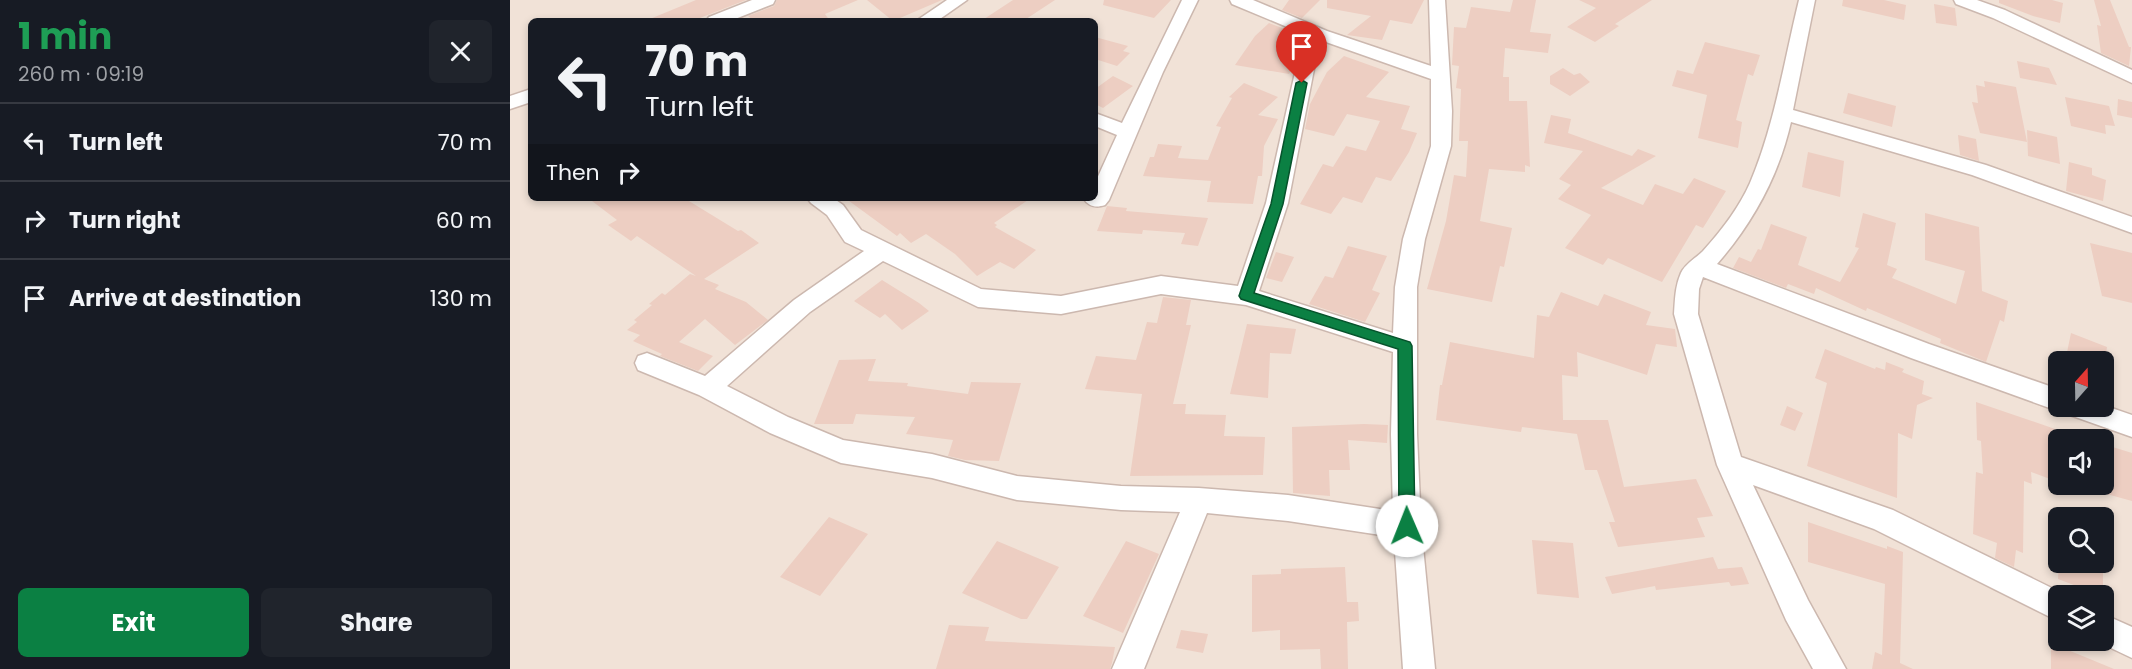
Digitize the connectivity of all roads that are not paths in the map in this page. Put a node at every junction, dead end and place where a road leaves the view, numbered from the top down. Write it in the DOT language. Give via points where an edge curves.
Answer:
graph roads {
  1 [pos="767,0"];
  2 [pos="959,0"];
  3 [pos="1190,0"];
  4 [pos="1238,0"];
  5 [pos="1437,0"];
  6 [pos="1807,0"];
  7 [pos="1962,0"];
  8 [pos="728,18"];
  9 [pos="930,18"];
  10 [pos="1321,35"];
  11 [pos="1439,75"];
  12 [pos="2132,77"];
  13 [pos="528,96"];
  14 [pos="510,104"];
  15 [pos="1783,113"];
  16 [pos="1098,120"];
  17 [pos="1128,132"];
  18 [pos="1098,200"];
  19 [pos="822,201"];
  20 [pos="2132,225"];
  21 [pos="881,251"];
  22 [pos="1702,267"];
  23 [pos="1246,296"];
  24 [pos="1405,346"];
  25 [pos="647,363"];
  26 [pos="708,388"];
  27 [pos="2048,396"];
  28 [pos="2107,417"];
  29 [pos="2132,426"];
  30 [pos="1730,465"];
  31 [pos="1199,500"];
  32 [pos="1407,526"];
  33 [pos="2048,601"];
  34 [pos="2114,634"];
  35 [pos="2132,643"];
  36 [pos="1128,669"];
  37 [pos="1419,669"];
  38 [pos="1830,669"];
  1 -- 8 [label="street"];
  2 -- 9 [label="street"];
  3 -- 17 [label="street"];
  4 -- 10 [label="street"];
  5 -- 11 [label="street"];
  6 -- 15 [label="street"];
  7 -- 12 [label="street"];
  10 -- 11 [label="street"];
  10 -- 23 [label="street" via="1307,58 1277,204"];
  11 -- 24 [label="street" via="1441,146 1414,239 1406,287"];
  13 -- 14 [label="street"];
  15 -- 20 [label="street" via="1979,170"];
  15 -- 22 [label="street" via="1775,150 1757,193 1734,229"];
  16 -- 17 [label="street"];
  17 -- 18 [label="street"];
  19 -- 21 [label="street" via="835,210 854,236"];
  21 -- 23 [label="street" via="978,298 1061,305 1161,285"];
  21 -- 26 [label="street" via="802,306"];
  22 -- 27 [label="street"];
  22 -- 30 [label="street" via="1692,273 1686,314"];
  23 -- 24 [label="street"];
  24 -- 32 [label="street"];
  25 -- 26 [label="street"];
  26 -- 31 [label="street" via="779,425 841,451 932,466 1017,488 1121,498"];
  28 -- 29 [label="street"];
  30 -- 33 [label="street" via="1883,519"];
  30 -- 38 [label="street" via="1797,610"];
  31 -- 32 [label="street" via="1288,508"];
  31 -- 36 [label="street"];
  32 -- 37 [label="street"];
  34 -- 35 [label="street"];
}
